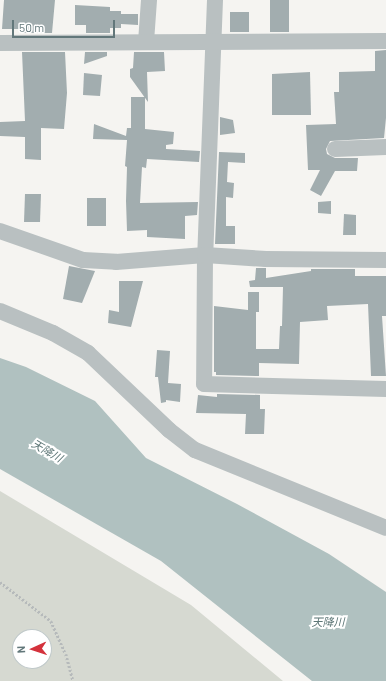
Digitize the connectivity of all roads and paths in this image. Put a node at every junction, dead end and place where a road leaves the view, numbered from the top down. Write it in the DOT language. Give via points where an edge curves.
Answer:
graph roads {
  1 [pos="149,0"];
  2 [pos="215,0"];
  3 [pos="386,41"];
  4 [pos="146,42"];
  5 [pos="213,42"];
  6 [pos="0,43"];
  7 [pos="386,147"];
  8 [pos="335,149"];
  9 [pos="0,231"];
  10 [pos="205,255"];
  11 [pos="386,260"];
  12 [pos="0,311"];
  13 [pos="386,389"];
  14 [pos="386,528"];
  15 [pos="0,582"];
  16 [pos="73,681"];
  1 -- 4 [label="street"];
  2 -- 5 [label="street"];
  3 -- 5 [label="street"];
  4 -- 5 [label="street"];
  4 -- 6 [label="street"];
  5 -- 10 [label="street"];
  7 -- 8 [label="street"];
  9 -- 10 [label="street" via="83,260 116,262"];
  10 -- 11 [label="street" via="266,260"];
  10 -- 13 [label="street" via="204,384"];
  12 -- 14 [label="street" via="52,333 88,353 169,430 195,450"];
  15 -- 16 [label="path" via="51,621 66,654"];
}
